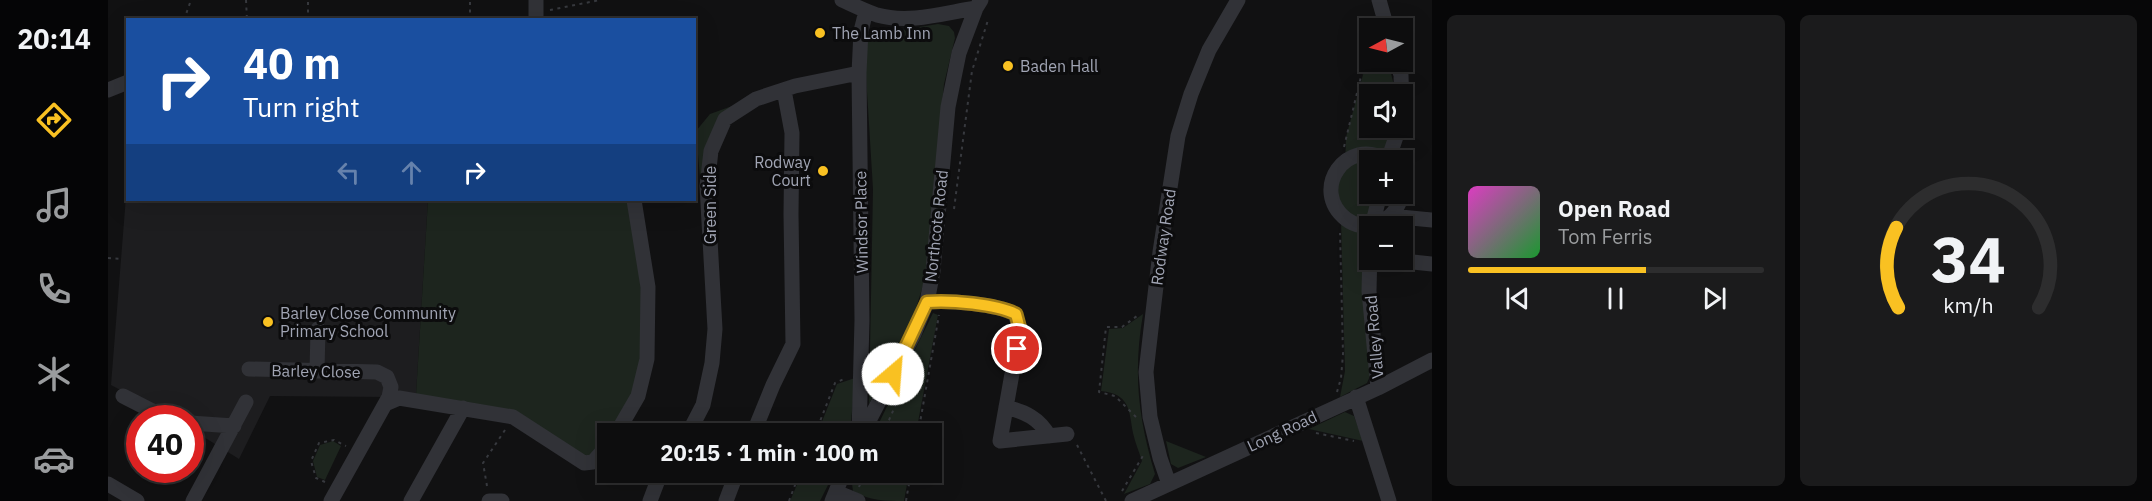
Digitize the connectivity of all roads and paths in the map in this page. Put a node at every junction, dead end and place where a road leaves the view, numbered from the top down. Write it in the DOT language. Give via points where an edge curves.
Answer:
graph roads {
  1 [pos="191,0"];
  2 [pos="246,0"];
  3 [pos="308,0"];
  4 [pos="470,0"];
  5 [pos="600,0"];
  6 [pos="842,0"];
  7 [pos="1238,0"];
  8 [pos="1379,0"];
  9 [pos="979,4"];
  10 [pos="536,10"];
  11 [pos="866,11"];
  12 [pos="1370,14"];
  13 [pos="185,18"];
  14 [pos="247,18"];
  15 [pos="308,18"];
  16 [pos="470,18"];
  17 [pos="1384,18"];
  18 [pos="859,73"];
  19 [pos="126,83"];
  20 [pos="108,90"];
  21 [pos="784,90"];
  22 [pos="1359,155"];
  23 [pos="1344,162"];
  24 [pos="634,201"];
  25 [pos="1397,204"];
  26 [pos="1339,213"];
  27 [pos="1390,216"];
  28 [pos="1413,218"];
  29 [pos="1432,220"];
  30 [pos="1359,226"];
  31 [pos="108,258"];
  32 [pos="121,259"];
  33 [pos="1413,262"];
  34 [pos="1432,264"];
  35 [pos="1369,270"];
  36 [pos="927,302"];
  37 [pos="1154,303"];
  38 [pos="318,329"];
  39 [pos="1432,360"];
  40 [pos="249,369"];
  41 [pos="317,371"];
  42 [pos="861,372"];
  43 [pos="1378,388"];
  44 [pos="123,396"];
  45 [pos="1356,397"];
  46 [pos="246,402"];
  47 [pos="385,404"];
  48 [pos="141,405"];
  49 [pos="1006,406"];
  50 [pos="463,408"];
  51 [pos="1327,410"];
  52 [pos="513,417"];
  53 [pos="1139,420"];
  54 [pos="622,423"];
  55 [pos="694,423"];
  56 [pos="757,423"];
  57 [pos="819,423"];
  58 [pos="860,423"];
  59 [pos="866,423"];
  60 [pos="204,424"];
  61 [pos="234,426"];
  62 [pos="1313,433"];
  63 [pos="1067,434"];
  64 [pos="1049,436"];
  65 [pos="1154,436"];
  66 [pos="1372,445"];
  67 [pos="358,452"];
  68 [pos="597,457"];
  69 [pos="657,483"];
  70 [pos="733,483"];
  71 [pos="796,483"];
  72 [pos="840,483"];
  73 [pos="909,483"];
  74 [pos="108,484"];
  75 [pos="1169,484"];
  76 [pos="335,495"];
  77 [pos="1127,496"];
  78 [pos="834,497"];
  79 [pos="137,501"];
  80 [pos="193,501"];
  81 [pos="411,501"];
  82 [pos="489,501"];
  83 [pos="502,501"];
  84 [pos="650,501"];
  85 [pos="726,501"];
  86 [pos="789,501"];
  87 [pos="858,501"];
  88 [pos="906,501"];
  89 [pos="1106,501"];
  90 [pos="1389,501"];
  1 -- 13 [label="path"];
  2 -- 14 [label="path"];
  3 -- 15 [label="path"];
  4 -- 16 [label="path"];
  5 -- 10 [label="path" via="558,10"];
  6 -- 11 [label="street"];
  7 -- 37 [label="street, Rodway Road" via="1209,50 1179,136"];
  8 -- 17 [label="street"];
  9 -- 11 [label="street" via="910,19"];
  9 -- 36 [label="street, Northcote Road" via="959,52 948,106"];
  11 -- 18 [label="street, Windsor Place"];
  12 -- 23 [label="path" via="1363,68 1345,136"];
  18 -- 21 [label="street, Green Side"];
  18 -- 42 [label="street, Windsor Place"];
  19 -- 20 [label="street"];
  21 -- 55 [label="street, Green Side" via="756,99 725,119 711,151 707,186 714,340 703,405"];
  21 -- 56 [label="street" via="792,133 793,344"];
  22 -- 23 [label="street"];
  23 -- 26 [label="street" via="1335,172 1331,186 1331,199"];
  24 -- 54 [label="street" via="648,287 647,359 638,396"];
  25 -- 27 [label="street"];
  26 -- 30 [label="street"];
  26 -- 51 [label="path" via="1343,354 1338,388"];
  28 -- 29 [label="street"];
  31 -- 32 [label="path"];
  33 -- 34 [label="street"];
  35 -- 43 [label="street, Valley Road"];
  36 -- 49 [label="street" via="1005,309 1016,314 1020,329"];
  36 -- 59 [label="street, Northcote Road"];
  37 -- 53 [label="path" via="1122,327 1106,327 1099,392 1115,396"];
  37 -- 65 [label="street, Rodway Road" via="1146,372"];
  38 -- 41 [label="street"];
  39 -- 43 [label="street, Long Road"];
  40 -- 41 [label="street, Barley Close"];
  41 -- 47 [label="street, Barley Close" via="377,372 387,377 391,387"];
  42 -- 57 [label="path" via="835,383"];
  42 -- 58 [label="street, Windsor Place"];
  43 -- 45 [label="street, Long Road"];
  44 -- 48 [label="street"];
  45 -- 51 [label="street, Long Road"];
  45 -- 66 [label="street, Valley Road"];
  46 -- 61 [label="street"];
  47 -- 50 [label="street" via="399,398"];
  47 -- 67 [label="street, Barley Close"];
  49 -- 64 [label="street" via="1033,416"];
  49 -- 64 [label="street" via="1000,441"];
  50 -- 52 [label="street"];
  50 -- 81 [label="street"];
  51 -- 75 [label="street, Long Road"];
  52 -- 68 [label="street" via="584,463"];
  52 -- 82 [label="path" via="483,463"];
  60 -- 61 [label="street"];
  61 -- 80 [label="street"];
  62 -- 66 [label="path"];
  63 -- 64 [label="street"];
  63 -- 89 [label="path" via="1072,435"];
  65 -- 75 [label="street, Rodway Road"];
  65 -- 77 [label="path"];
  66 -- 90 [label="street, Valley Road"];
  67 -- 76 [label="street, Barley Close"];
  67 -- 76 [label="path" via="334,440 319,443 311,461 316,478"];
  69 -- 84 [label="street"];
  70 -- 85 [label="street"];
  71 -- 86 [label="path"];
  72 -- 78 [label="street"];
  73 -- 88 [label="path"];
  74 -- 79 [label="street"];
  75 -- 77 [label="street, Long Road"];
  78 -- 87 [label="street"];
  82 -- 83 [label="street"];
}
